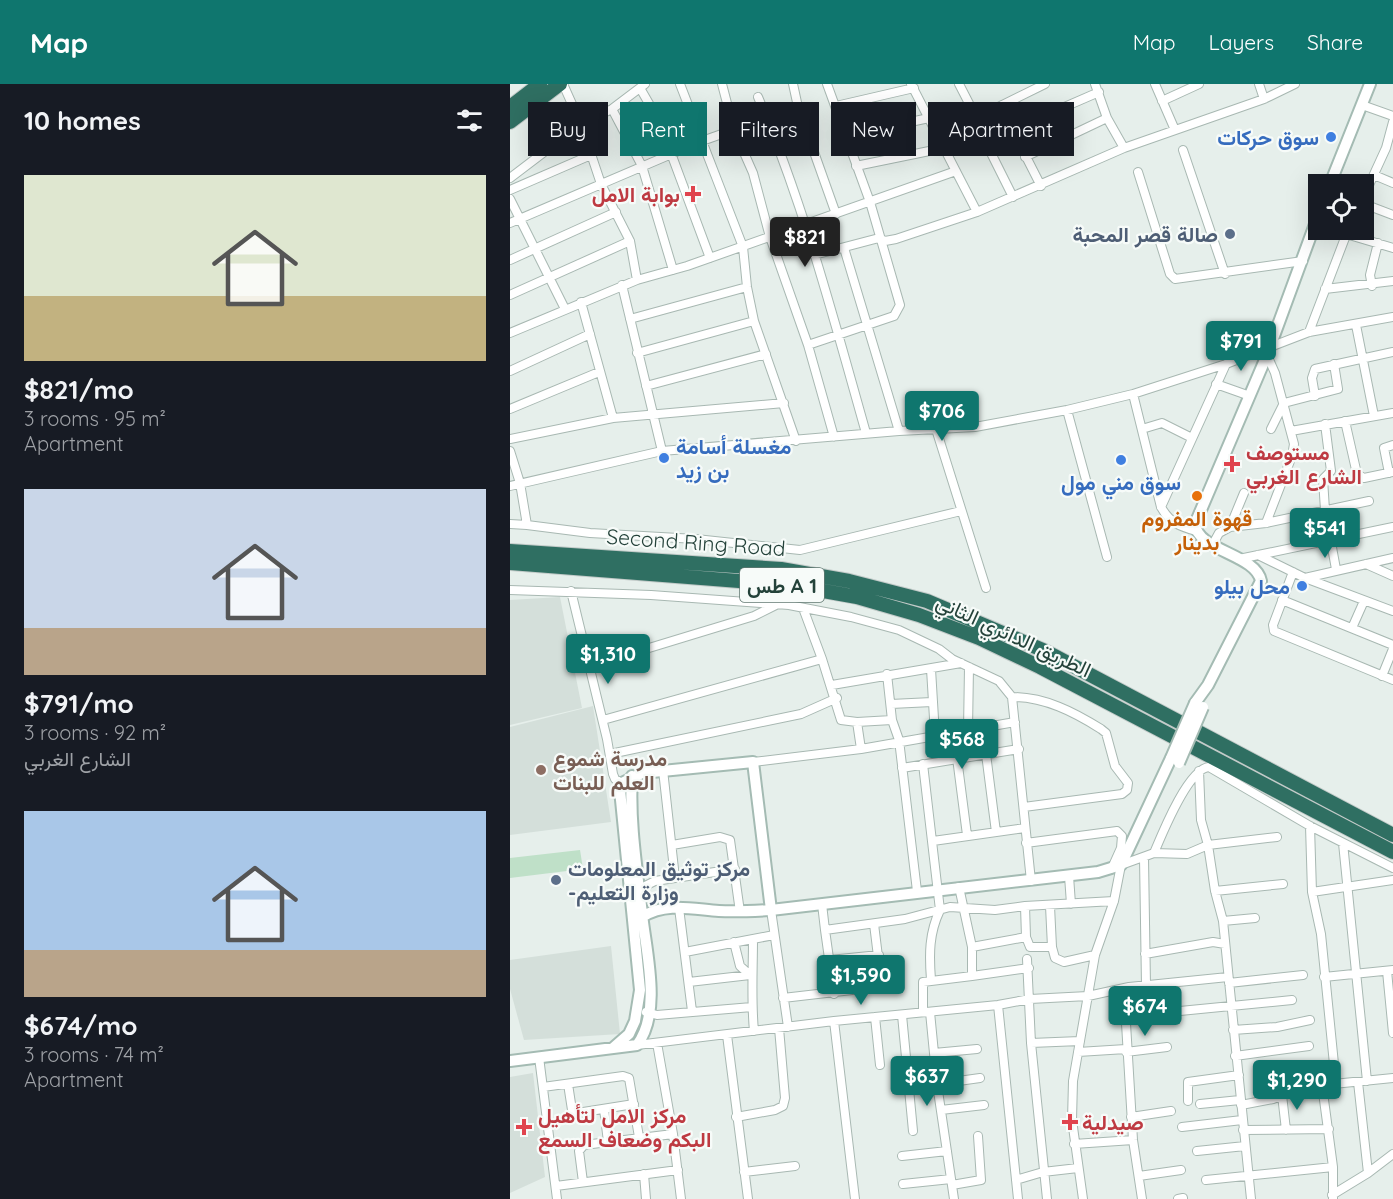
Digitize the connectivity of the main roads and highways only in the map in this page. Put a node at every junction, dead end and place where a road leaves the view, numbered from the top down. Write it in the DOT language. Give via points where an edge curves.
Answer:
graph roads {
  1 [pos="540,84"];
  2 [pos="562,84"];
  3 [pos="510,107"];
  4 [pos="510,122"];
  5 [pos="510,542"];
  6 [pos="510,551"];
  7 [pos="601,556"];
  8 [pos="510,562"];
  9 [pos="601,571"];
  10 [pos="510,572"];
  11 [pos="1045,651"];
  12 [pos="1393,835"];
  13 [pos="1393,852"];
  1 -- 3 [label="highway"];
  2 -- 4 [label="highway"];
  5 -- 7 [label="highway"];
  6 -- 7 [label="highway, Second Ring Road / طس A 1"];
  7 -- 11 [label="highway, Second Ring Road / طس A 1" via="781,568 849,581 927,601"];
  8 -- 9 [label="highway, الطريق الدائري الثاني / طس A 1"];
  9 -- 10 [label="highway"];
  9 -- 13 [label="highway, الطريق الدائري الثاني / طس A 1" via="790,585 857,597 920,615 1040,667"];
  11 -- 12 [label="highway, الطريق الدائري الثاني / طس A 1"];
}
